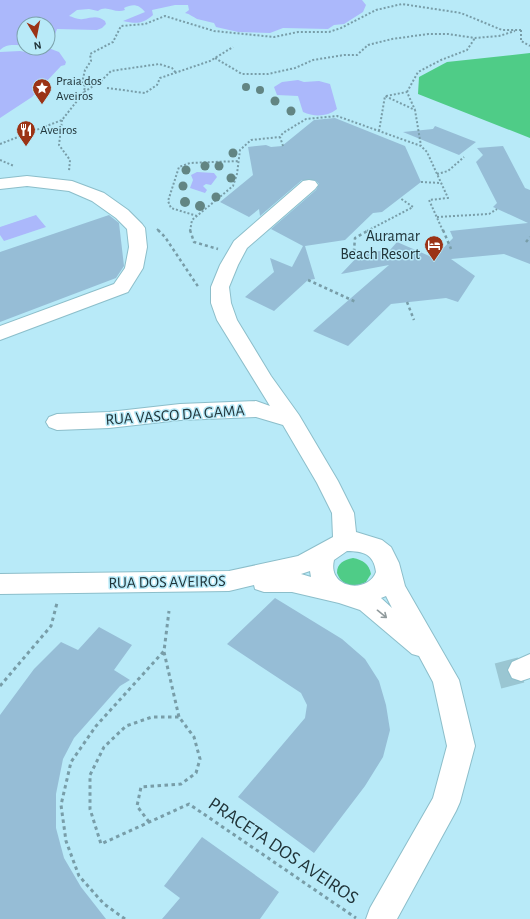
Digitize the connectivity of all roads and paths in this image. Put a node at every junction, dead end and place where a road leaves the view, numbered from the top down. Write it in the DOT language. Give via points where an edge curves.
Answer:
graph roads {
  1 [pos="521,30"];
  2 [pos="475,38"];
  3 [pos="530,46"];
  4 [pos="233,47"];
  5 [pos="215,58"];
  6 [pos="176,73"];
  7 [pos="107,88"];
  8 [pos="84,92"];
  9 [pos="407,92"];
  10 [pos="385,96"];
  11 [pos="415,110"];
  12 [pos="62,120"];
  13 [pos="379,131"];
  14 [pos="280,138"];
  15 [pos="0,144"];
  16 [pos="283,146"];
  17 [pos="421,146"];
  18 [pos="464,156"];
  19 [pos="239,161"];
  20 [pos="437,174"];
  21 [pos="421,182"];
  22 [pos="441,183"];
  23 [pos="0,184"];
  24 [pos="308,185"];
  25 [pos="72,186"];
  26 [pos="400,198"];
  27 [pos="497,209"];
  28 [pos="197,216"];
  29 [pos="437,217"];
  30 [pos="530,237"];
  31 [pos="526,242"];
  32 [pos="452,249"];
  33 [pos="222,250"];
  34 [pos="361,253"];
  35 [pos="308,280"];
  36 [pos="356,302"];
  37 [pos="407,302"];
  38 [pos="414,320"];
  39 [pos="0,333"];
  40 [pos="291,420"];
  41 [pos="57,422"];
  42 [pos="337,546"];
  43 [pos="388,569"];
  44 [pos="229,582"];
  45 [pos="0,584"];
  46 [pos="62,584"];
  47 [pos="343,594"];
  48 [pos="169,611"];
  49 [pos="164,651"];
  50 [pos="432,654"];
  51 [pos="0,686"];
  52 [pos="179,717"];
  53 [pos="149,822"];
  54 [pos="125,919"];
  55 [pos="358,919"];
  56 [pos="381,919"];
  1 -- 2 [label="path" via="499,36"];
  1 -- 3 [label="path" via="521,41"];
  1 -- 8 [label="path" via="502,30 461,13 402,4 376,10 329,32 298,32 274,37 214,31 165,16 145,24 121,26 113,42 90,54 91,61 85,70 82,83 85,86"];
  2 -- 5 [label="path" via="428,34 392,39 368,46 357,55 313,60 295,68 268,74 242,74"];
  2 -- 9 [label="path" via="467,50 418,72"];
  4 -- 5 [label="path"];
  5 -- 6 [label="path" via="200,66"];
  6 -- 7 [label="path" via="160,78 157,85 145,93"];
  6 -- 8 [label="path" via="172,68 159,64 111,71"];
  8 -- 12 [label="path"];
  9 -- 10 [label="path"];
  9 -- 11 [label="path"];
  10 -- 11 [label="path"];
  10 -- 13 [label="path"];
  11 -- 17 [label="path"];
  12 -- 15 [label="path"];
  12 -- 25 [label="path" via="59,145 70,160 69,175 79,180"];
  13 -- 14 [label="path" via="337,116 306,119 283,133"];
  13 -- 17 [label="path"];
  14 -- 16 [label="path"];
  14 -- 19 [label="path" via="251,140 240,150"];
  17 -- 20 [label="path" via="427,152"];
  18 -- 20 [label="path" via="448,171"];
  19 -- 28 [label="path" via="233,186"];
  19 -- 28 [label="path" via="179,167 168,201 171,208"];
  20 -- 22 [label="path"];
  21 -- 22 [label="path"];
  22 -- 29 [label="path" via="448,198 430,200"];
  23 -- 25 [label="street" via="28,181"];
  24 -- 40 [label="street" via="240,245 220,287 221,303 228,320 264,381"];
  25 -- 39 [label="street" via="98,197 136,228 138,246 134,268 122,288"];
  26 -- 34 [label="path" via="413,207 355,238 354,250"];
  27 -- 29 [label="path" via="489,214"];
  28 -- 33 [label="path" via="192,220 190,232 194,242"];
  29 -- 32 [label="path"];
  30 -- 31 [label="path"];
  35 -- 36 [label="path"];
  37 -- 38 [label="path"];
  40 -- 41 [label="street, RUA VASCO DA GAMA" via="256,409"];
  40 -- 42 [label="street" via="343,513"];
  42 -- 43 [label="street" via="361,542 382,555"];
  42 -- 44 [label="street, RUA DOS AVEIROS" via="303,564"];
  42 -- 47 [label="street" via="323,556 320,570 329,586"];
  43 -- 47 [label="street" via="387,578 378,589 366,595"];
  43 -- 50 [label="street" via="394,588"];
  44 -- 46 [label="street, RUA DOS AVEIROS"];
  44 -- 47 [label="street" via="292,582"];
  45 -- 46 [label="street, RUA DOS AVEIROS"];
  46 -- 51 [label="path" via="50,626"];
  47 -- 50 [label="street, one-way" via="368,602"];
  48 -- 49 [label="path"];
  49 -- 52 [label="path"];
  49 -- 54 [label="path" via="96,726 71,762 61,805 66,841 79,876 104,904"];
  50 -- 56 [label="street" via="446,680 461,746 446,802"];
  52 -- 53 [label="path" via="194,737 200,759 196,773 182,784 141,787 137,806"];
  52 -- 53 [label="path, PRACETA DOS AVEIROS" via="152,717 126,726 104,747 90,775 90,809 101,844"];
  53 -- 55 [label="path, PRACETA DOS AVEIROS" via="189,804"];
}
